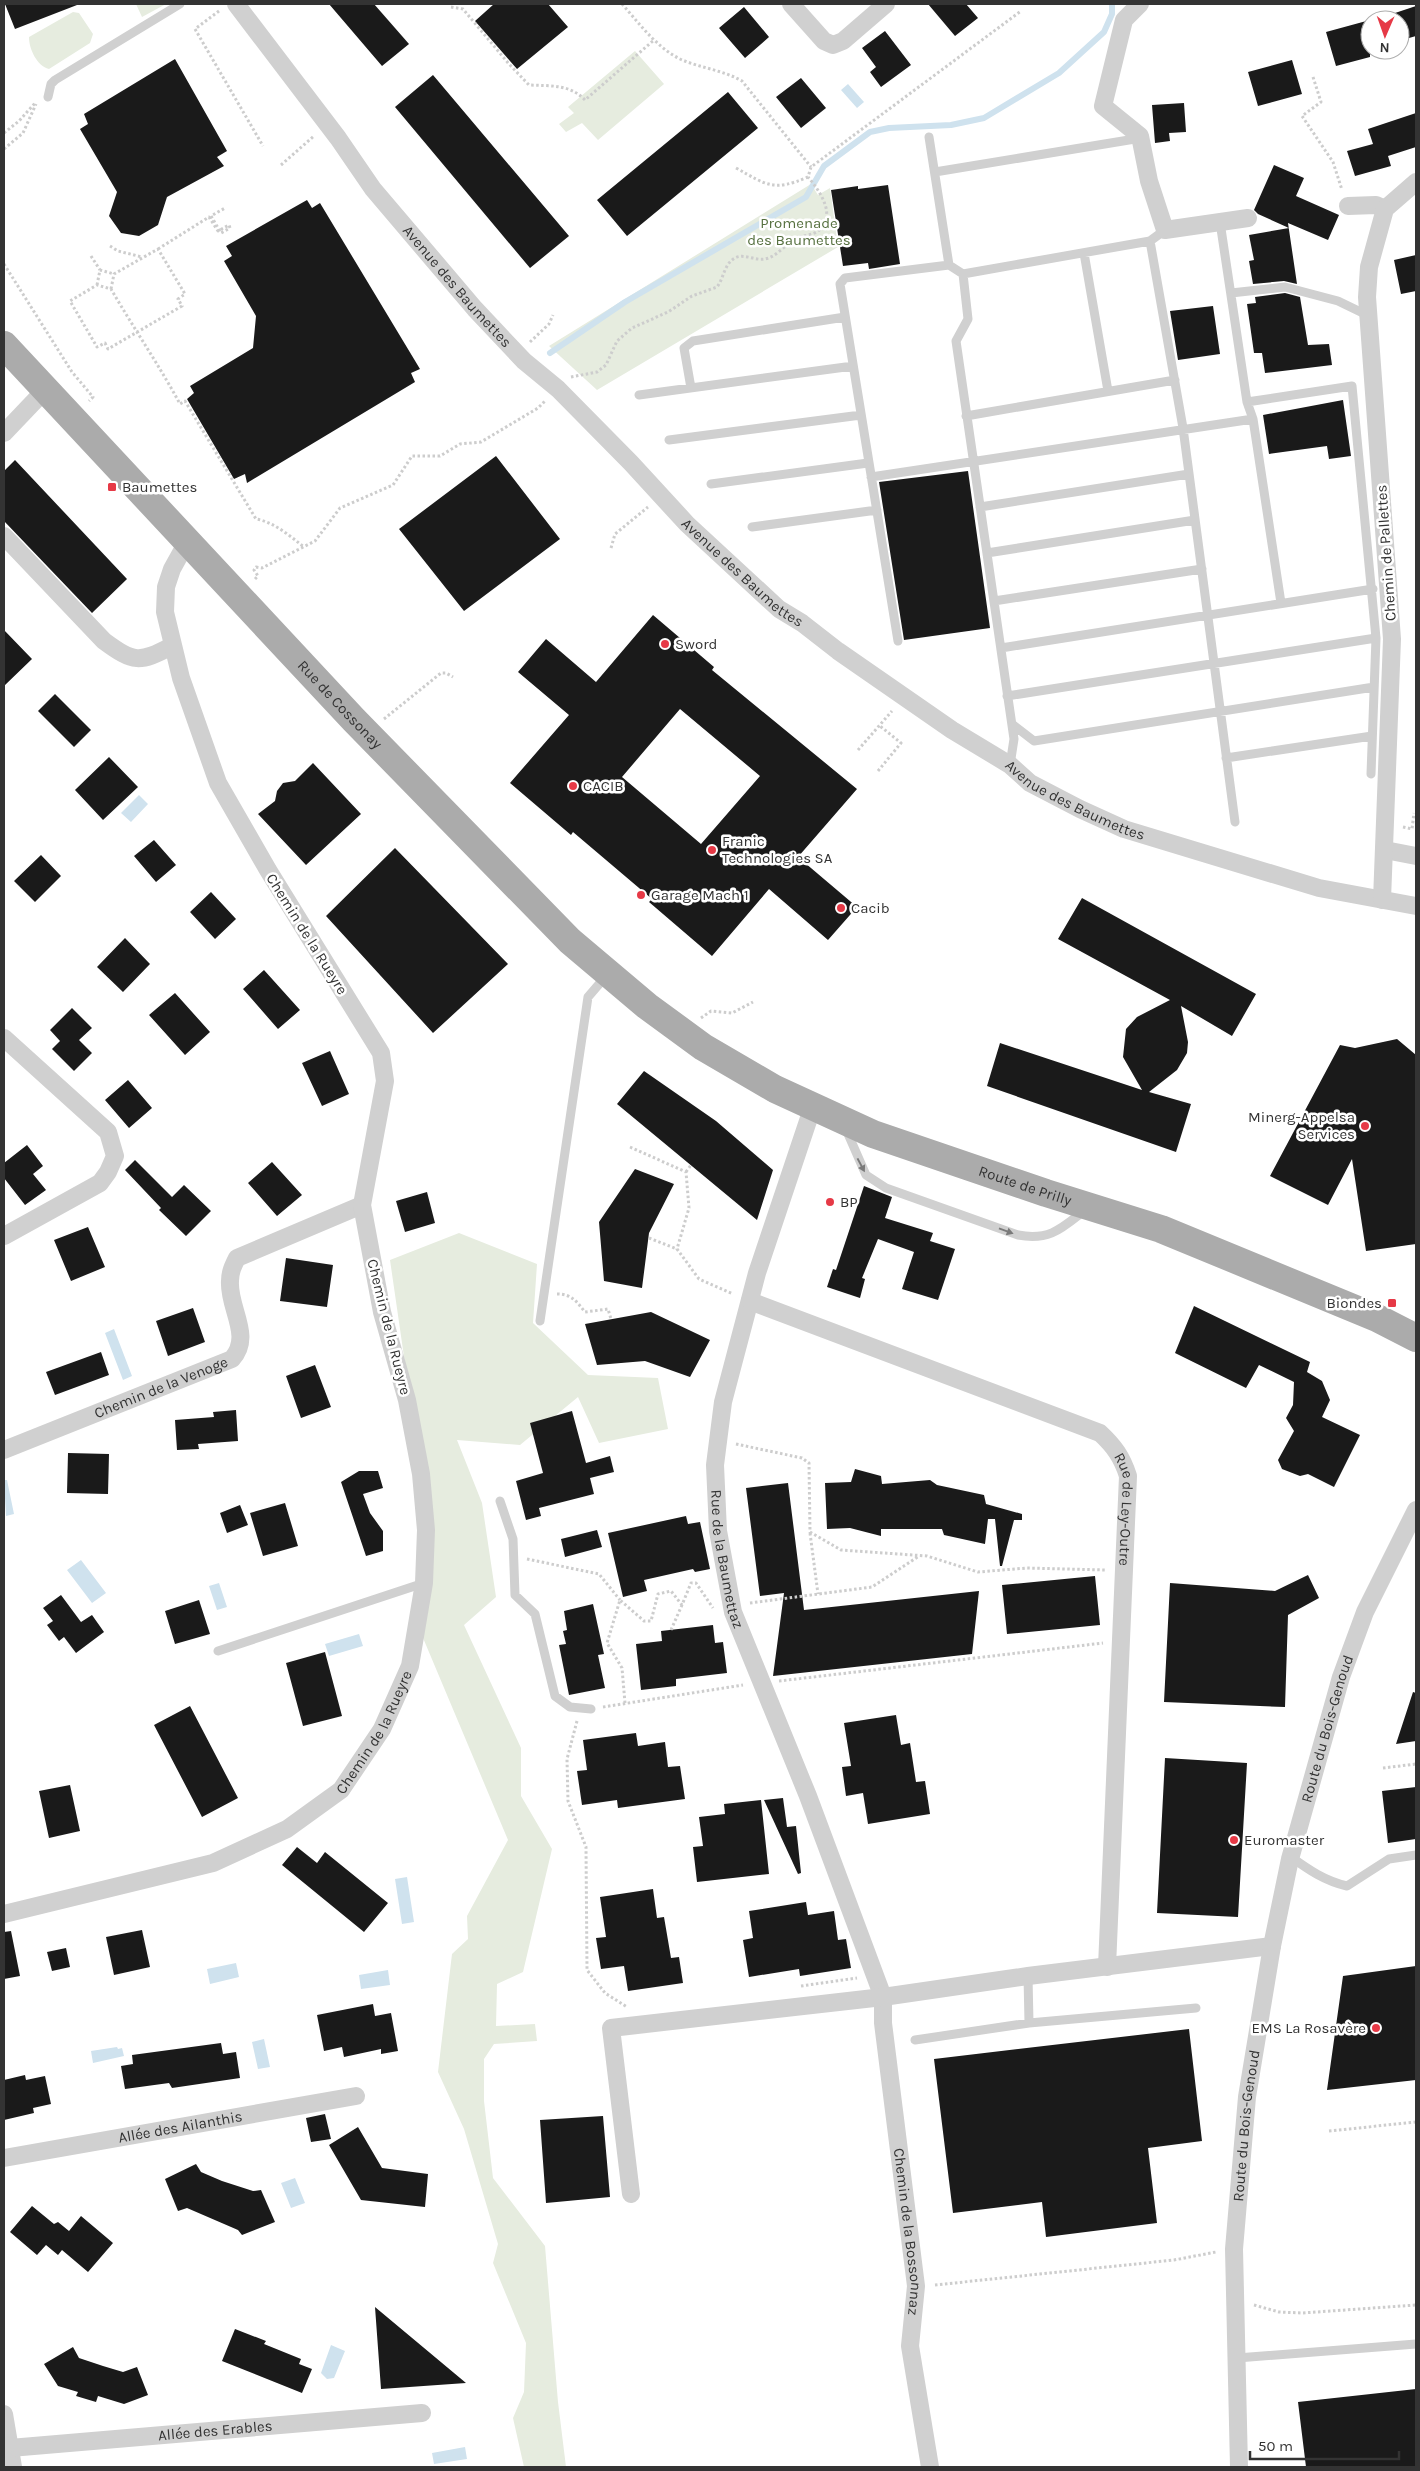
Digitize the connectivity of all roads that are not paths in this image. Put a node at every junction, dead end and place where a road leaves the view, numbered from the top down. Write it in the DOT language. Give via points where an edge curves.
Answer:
graph roads {
  1 [pos="180,4"];
  2 [pos="791,4"];
  3 [pos="886,4"];
  4 [pos="1140,4"];
  5 [pos="229,6"];
  6 [pos="48,97"];
  7 [pos="929,137"];
  8 [pos="1140,138"];
  9 [pos="934,172"];
  10 [pos="1416,182"];
  11 [pos="1348,206"];
  12 [pos="1385,209"];
  13 [pos="1248,218"];
  14 [pos="1220,222"];
  15 [pos="1164,230"];
  16 [pos="1150,241"];
  17 [pos="1084,252"];
  18 [pos="949,265"];
  19 [pos="963,274"];
  20 [pos="1230,293"];
  21 [pos="1369,316"];
  22 [pos="844,317"];
  23 [pos="4,345"];
  24 [pos="853,366"];
  25 [pos="1175,380"];
  26 [pos="1363,384"];
  27 [pos="691,388"];
  28 [pos="45,390"];
  29 [pos="1108,391"];
  30 [pos="639,394"];
  31 [pos="1247,402"];
  32 [pos="861,415"];
  33 [pos="966,416"];
  34 [pos="1253,419"];
  35 [pos="1183,428"];
  36 [pos="4,433"];
  37 [pos="670,440"];
  38 [pos="973,462"];
  39 [pos="868,463"];
  40 [pos="1189,474"];
  41 [pos="871,477"];
  42 [pos="711,484"];
  43 [pos="980,507"];
  44 [pos="877,510"];
  45 [pos="1195,520"];
  46 [pos="752,527"];
  47 [pos="4,536"];
  48 [pos="187,542"];
  49 [pos="986,553"];
  50 [pos="1202,569"];
  51 [pos="1373,589"];
  52 [pos="994,601"];
  53 [pos="1281,603"];
  54 [pos="1208,615"];
  55 [pos="1376,638"];
  56 [pos="898,642"];
  57 [pos="172,646"];
  58 [pos="1000,648"];
  59 [pos="1214,664"];
  60 [pos="1374,687"];
  61 [pos="1007,696"];
  62 [pos="1220,711"];
  63 [pos="1012,724"];
  64 [pos="1372,736"];
  65 [pos="1226,758"];
  66 [pos="1010,765"];
  67 [pos="1371,774"];
  68 [pos="1235,822"];
  69 [pos="1385,850"];
  70 [pos="1416,856"];
  71 [pos="1382,900"];
  72 [pos="1416,906"];
  73 [pos="608,974"];
  74 [pos="647,1006"];
  75 [pos="4,1038"];
  76 [pos="813,1106"];
  77 [pos="842,1120"];
  78 [pos="362,1204"];
  79 [pos="1088,1207"];
  80 [pos="4,1236"];
  81 [pos="750,1302"];
  82 [pos="540,1321"];
  83 [pos="1416,1338"];
  84 [pos="4,1450"];
  85 [pos="500,1500"];
  86 [pos="1416,1510"];
  87 [pos="424,1583"];
  88 [pos="218,1651"];
  89 [pos="591,1709"];
  90 [pos="1416,1855"];
  91 [pos="1291,1857"];
  92 [pos="4,1914"];
  93 [pos="1272,1946"];
  94 [pos="1107,1966"];
  95 [pos="1028,1976"];
  96 [pos="883,1997"];
  97 [pos="1196,2008"];
  98 [pos="1029,2023"];
  99 [pos="915,2040"];
  100 [pos="356,2096"];
  101 [pos="4,2158"];
  102 [pos="631,2194"];
  103 [pos="1416,2344"];
  104 [pos="1238,2358"];
  105 [pos="422,2413"];
  106 [pos="4,2414"];
  107 [pos="10,2448"];
  108 [pos="13,2467"];
  109 [pos="930,2467"];
  110 [pos="1239,2467"];
  1 -- 6 [label="lane" via="55,80"];
  2 -- 3 [label="street" via="824,41 833,45 843,41"];
  4 -- 8 [label="street" via="1124,20 1103,106"];
  5 -- 66 [label="street, Avenue des Baumettes" via="338,138 372,189 475,309 524,361 558,389 632,463 660,496 734,569 779,609 838,651 952,730"];
  7 -- 9 [label="lane"];
  8 -- 9 [label="lane"];
  8 -- 15 [label="street"];
  9 -- 18 [label="lane"];
  10 -- 12 [label="street"];
  11 -- 12 [label="street" via="1376,205"];
  12 -- 21 [label="street, Chemin de Pallettes" via="1369,267"];
  13 -- 14 [label="street"];
  14 -- 15 [label="street"];
  14 -- 20 [label="lane"];
  15 -- 16 [label="lane"];
  16 -- 17 [label="lane"];
  16 -- 25 [label="lane"];
  17 -- 19 [label="lane"];
  17 -- 29 [label="lane"];
  18 -- 19 [label="lane"];
  18 -- 22 [label="lane" via="845,278 840,284"];
  19 -- 33 [label="lane" via="968,319 956,341"];
  20 -- 21 [label="lane" via="1285,287 1338,301"];
  20 -- 31 [label="lane"];
  21 -- 26 [label="street, Chemin de Pallettes"];
  22 -- 24 [label="lane"];
  22 -- 27 [label="lane" via="694,341 684,348"];
  23 -- 28 [label="main road, Rue de Cossonay"];
  24 -- 27 [label="lane"];
  24 -- 32 [label="lane"];
  25 -- 29 [label="lane"];
  25 -- 35 [label="lane"];
  26 -- 31 [label="lane"];
  26 -- 51 [label="lane"];
  26 -- 69 [label="street, Chemin de Pallettes" via="1392,639"];
  27 -- 30 [label="lane"];
  28 -- 36 [label="street"];
  28 -- 48 [label="main road, Rue de Cossonay"];
  29 -- 33 [label="lane"];
  31 -- 34 [label="lane"];
  32 -- 37 [label="lane"];
  32 -- 39 [label="lane"];
  33 -- 38 [label="lane"];
  34 -- 35 [label="lane"];
  34 -- 53 [label="lane"];
  35 -- 38 [label="lane"];
  35 -- 40 [label="lane"];
  38 -- 41 [label="lane"];
  38 -- 43 [label="lane"];
  39 -- 41 [label="lane"];
  39 -- 42 [label="lane"];
  40 -- 43 [label="lane"];
  40 -- 45 [label="lane"];
  41 -- 44 [label="lane"];
  43 -- 49 [label="lane"];
  44 -- 46 [label="lane"];
  44 -- 56 [label="lane"];
  45 -- 49 [label="lane"];
  45 -- 50 [label="lane"];
  47 -- 57 [label="street" via="104,641 122,655 141,660"];
  48 -- 57 [label="street, Chemin de la Rueyre" via="166,588 165,612"];
  48 -- 73 [label="main road, Rue de Cossonay" via="417,786 570,941"];
  49 -- 52 [label="lane"];
  50 -- 52 [label="lane"];
  50 -- 54 [label="lane"];
  51 -- 53 [label="lane"];
  51 -- 55 [label="lane"];
  52 -- 58 [label="lane"];
  53 -- 54 [label="lane"];
  54 -- 58 [label="lane"];
  54 -- 59 [label="lane"];
  55 -- 59 [label="lane"];
  55 -- 60 [label="lane"];
  57 -- 78 [label="street, Chemin de la Rueyre" via="218,782 268,870 381,1053 385,1081"];
  58 -- 61 [label="lane"];
  59 -- 61 [label="lane"];
  59 -- 62 [label="lane"];
  60 -- 62 [label="lane"];
  60 -- 64 [label="lane"];
  61 -- 63 [label="lane"];
  62 -- 63 [label="lane" via="1034,741"];
  62 -- 65 [label="lane"];
  63 -- 66 [label="lane" via="1014,738"];
  64 -- 65 [label="lane"];
  64 -- 67 [label="lane"];
  65 -- 68 [label="lane"];
  66 -- 71 [label="street, Avenue des Baumettes" via="1030,783 1124,829 1319,888"];
  69 -- 70 [label="street"];
  69 -- 71 [label="street, Chemin de Pallettes"];
  71 -- 72 [label="street, Avenue des Baumettes"];
  73 -- 74 [label="main road, Rue de Cossonay"];
  73 -- 82 [label="lane" via="588,997"];
  74 -- 76 [label="main road, Route de Prilly" via="703,1047 775,1089"];
  75 -- 80 [label="street" via="108,1132 114,1156 100,1184"];
  76 -- 77 [label="main road, Route de Prilly"];
  76 -- 81 [label="street, Rue de la Baumettaz"];
  77 -- 79 [label="main road, Route de Prilly" via="873,1134"];
  77 -- 79 [label="lane, one-way" via="866,1175 886,1188 1018,1235 1034,1238 1055,1233"];
  78 -- 84 [label="street, Chemin de la Venoge" via="237,1258 229,1283 242,1342 232,1359"];
  78 -- 87 [label="street, Chemin de la Rueyre" via="382,1312 407,1400 422,1474 426,1530"];
  79 -- 83 [label="main road, Route de Prilly" via="1161,1229 1377,1318"];
  81 -- 94 [label="street, Rue de Ley-Outre" via="1100,1433 1119,1453 1128,1476"];
  81 -- 96 [label="street, Rue de la Baumettaz" via="723,1402 715,1465 718,1531 732,1606"];
  85 -- 89 [label="lane" via="514,1539 514,1595 535,1614 555,1696 570,1707"];
  86 -- 91 [label="street, Route du Bois-Genoud" via="1365,1612 1341,1677"];
  87 -- 88 [label="lane"];
  87 -- 92 [label="street, Chemin de la Rueyre" via="410,1666 382,1729 341,1790 287,1829 213,1863"];
  90 -- 91 [label="lane" via="1389,1858 1347,1886 1314,1874"];
  91 -- 93 [label="street, Route du Bois-Genoud"];
  93 -- 94 [label="street"];
  93 -- 104 [label="street, Route du Bois-Genoud" via="1248,2097 1234,2249"];
  94 -- 95 [label="street"];
  95 -- 96 [label="street"];
  95 -- 98 [label="lane"];
  96 -- 102 [label="street" via="611,2028"];
  96 -- 109 [label="street, Chemin de la Bossonnaz" via="883,2023 916,2286 910,2346"];
  97 -- 98 [label="lane"];
  98 -- 99 [label="lane"];
  100 -- 101 [label="street, Allée des Ailanthis"];
  103 -- 104 [label="lane"];
  104 -- 110 [label="street, Route du Bois-Genoud"];
  105 -- 107 [label="street, Allée des Erables"];
  106 -- 107 [label="street"];
  107 -- 108 [label="street"];
}
